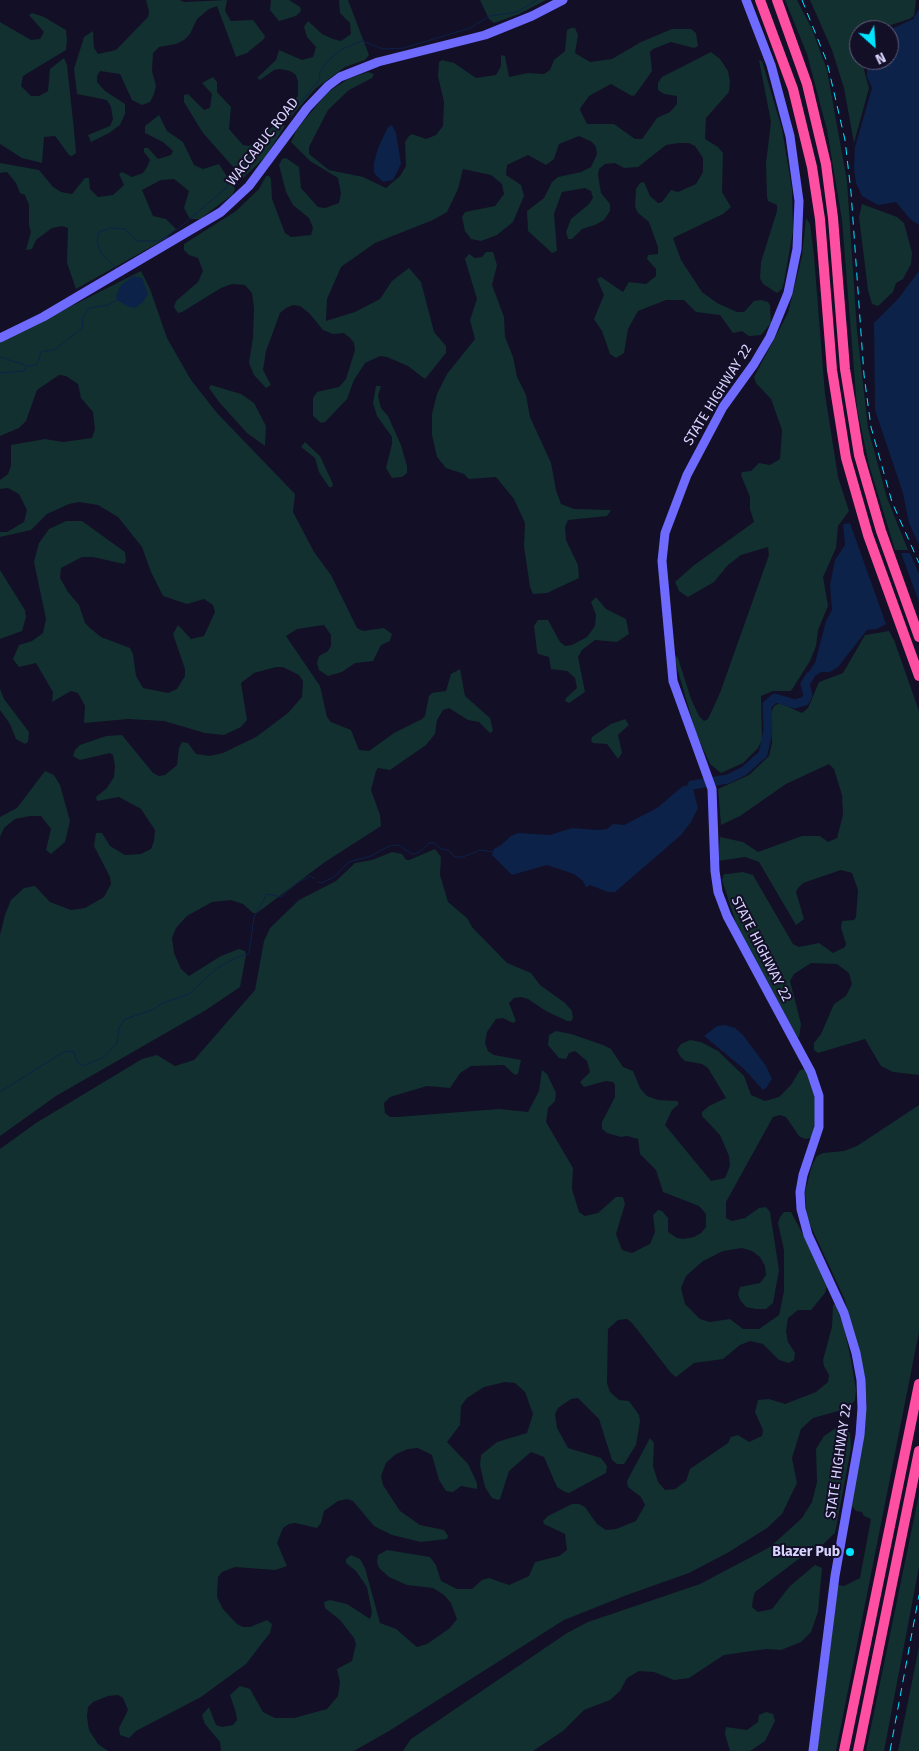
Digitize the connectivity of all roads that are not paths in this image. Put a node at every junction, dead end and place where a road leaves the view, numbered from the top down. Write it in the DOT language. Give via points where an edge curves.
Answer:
graph roads {
  1 [pos="562,0"];
  2 [pos="746,0"];
  3 [pos="760,0"];
  4 [pos="777,0"];
  5 [pos="0,338"];
  6 [pos="919,637"];
  7 [pos="919,676"];
  8 [pos="919,1384"];
  9 [pos="919,1451"];
  10 [pos="813,1751"];
  11 [pos="844,1751"];
  12 [pos="858,1751"];
  1 -- 5 [label="main road, WACCABUC ROAD" via="485,36 378,62 340,77 307,108 249,186 221,212 43,317"];
  2 -- 10 [label="main road, STATE HIGHWAY 22" via="771,65 790,136 798,185 798,233 792,279 763,350 723,407 676,500 663,542 663,572 673,681 712,789 715,871 720,900 809,1067 817,1088 820,1119 803,1175 801,1209 808,1235 844,1313 861,1380 860,1435 835,1576"];
  3 -- 7 [label="highway" via="793,89 812,167 820,219 832,370 846,458 868,535"];
  4 -- 6 [label="highway" via="807,84 826,164 845,370 859,455 881,531"];
  8 -- 11 [label="highway"];
  9 -- 12 [label="highway"];
}
